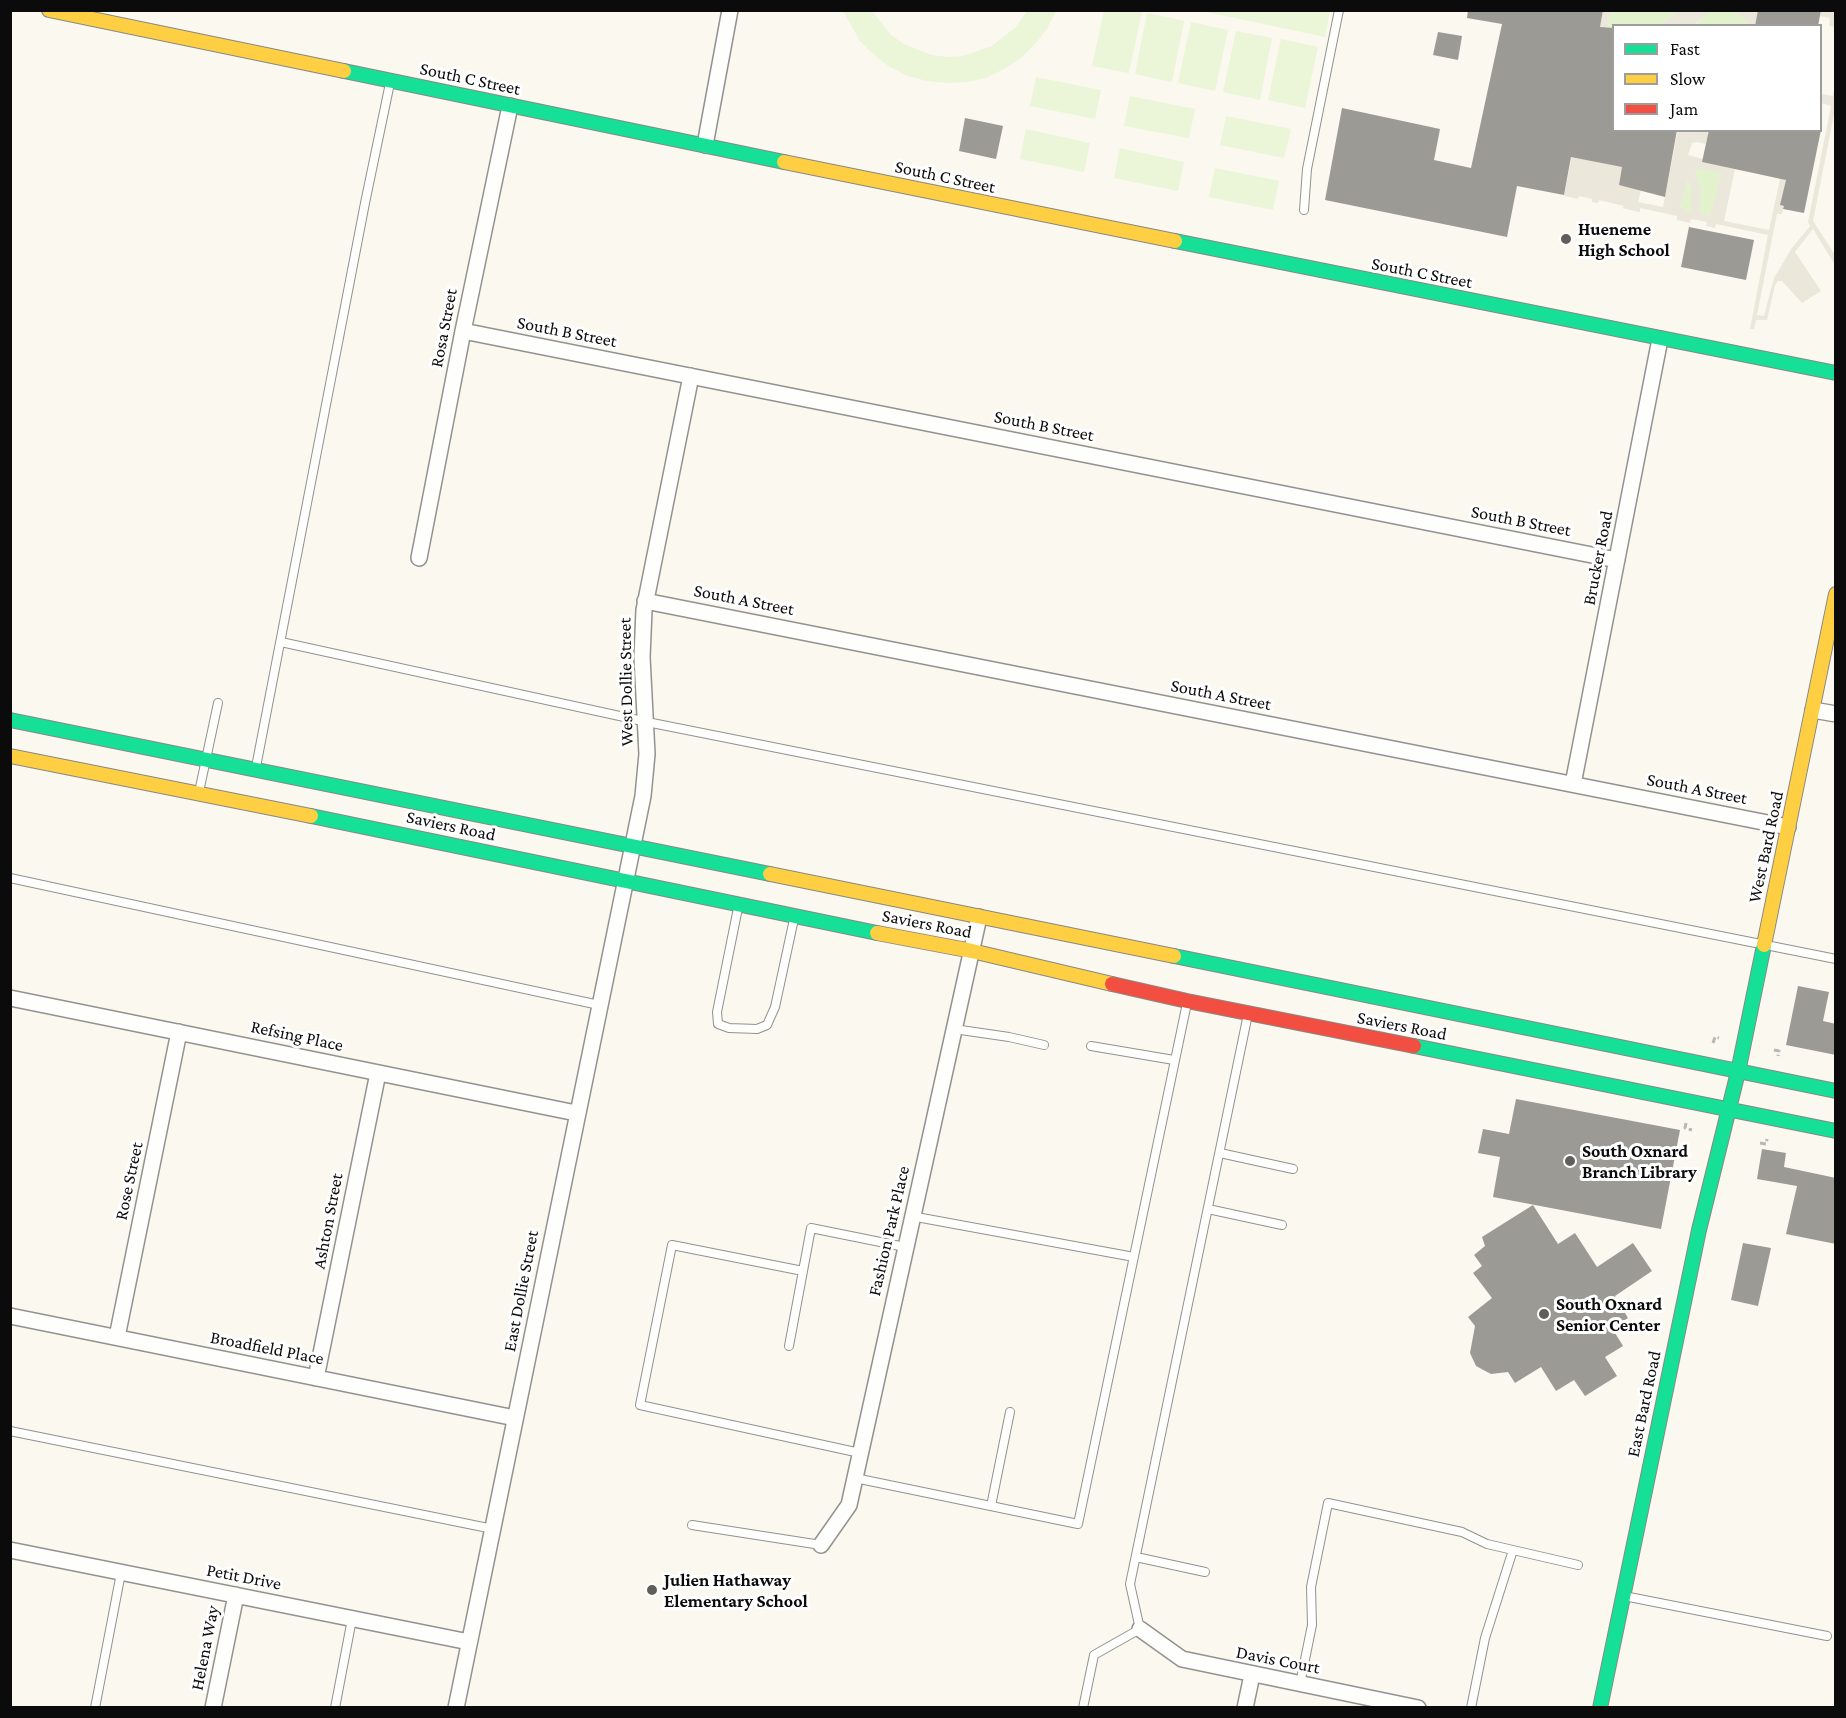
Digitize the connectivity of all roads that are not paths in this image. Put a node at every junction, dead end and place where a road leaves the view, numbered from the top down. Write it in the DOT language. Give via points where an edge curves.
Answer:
graph roads {
  1 [pos="49,10"];
  2 [pos="730,10"];
  3 [pos="1339,10"];
  4 [pos="391,81"];
  5 [pos="510,106"];
  6 [pos="705,145"];
  7 [pos="1304,210"];
  8 [pos="463,331"];
  9 [pos="1660,339"];
  10 [pos="1836,373"];
  11 [pos="691,376"];
  12 [pos="419,558"];
  13 [pos="1617,560"];
  14 [pos="1836,594"];
  15 [pos="645,601"];
  16 [pos="281,642"];
  17 [pos="218,704"];
  18 [pos="1813,710"];
  19 [pos="1836,714"];
  20 [pos="10,720"];
  21 [pos="647,722"];
  22 [pos="10,756"];
  23 [pos="206,760"];
  24 [pos="256,771"];
  25 [pos="1573,784"];
  26 [pos="199,794"];
  27 [pos="1788,827"];
  28 [pos="632,846"];
  29 [pos="10,878"];
  30 [pos="625,882"];
  31 [pos="738,905"];
  32 [pos="795,917"];
  33 [pos="979,917"];
  34 [pos="1764,945"];
  35 [pos="972,951"];
  36 [pos="1836,959"];
  37 [pos="10,998"];
  38 [pos="1187,1001"];
  39 [pos="599,1005"];
  40 [pos="1248,1013"];
  41 [pos="954,1029"];
  42 [pos="179,1032"];
  43 [pos="1044,1045"];
  44 [pos="1091,1046"];
  45 [pos="1174,1060"];
  46 [pos="378,1072"];
  47 [pos="1738,1072"];
  48 [pos="1836,1091"];
  49 [pos="1728,1108"];
  50 [pos="576,1113"];
  51 [pos="1836,1131"];
  52 [pos="1220,1153"];
  53 [pos="1293,1169"];
  54 [pos="1208,1209"];
  55 [pos="911,1216"];
  56 [pos="1282,1224"];
  57 [pos="905,1247"];
  58 [pos="1134,1257"];
  59 [pos="803,1271"];
  60 [pos="10,1316"];
  61 [pos="117,1337"];
  62 [pos="789,1346"];
  63 [pos="316,1378"];
  64 [pos="1010,1412"];
  65 [pos="515,1418"];
  66 [pos="10,1431"];
  67 [pos="860,1453"];
  68 [pos="855,1478"];
  69 [pos="991,1506"];
  70 [pos="692,1525"];
  71 [pos="493,1529"];
  72 [pos="820,1545"];
  73 [pos="10,1550"];
  74 [pos="1513,1550"];
  75 [pos="1136,1557"];
  76 [pos="1578,1565"];
  77 [pos="1205,1572"];
  78 [pos="121,1573"];
  79 [pos="236,1595"];
  80 [pos="1623,1596"];
  81 [pos="352,1619"];
  82 [pos="1140,1629"];
  83 [pos="1827,1636"];
  84 [pos="469,1642"];
  85 [pos="1252,1675"];
  86 [pos="1300,1684"];
  87 [pos="95,1707"];
  88 [pos="213,1707"];
  89 [pos="335,1707"];
  90 [pos="456,1707"];
  91 [pos="1083,1707"];
  92 [pos="1245,1707"];
  93 [pos="1418,1707"];
  94 [pos="1471,1707"];
  95 [pos="1600,1707"];
  1 -- 4 [label="main road, South C Street"];
  2 -- 6 [label="street"];
  3 -- 7 [label="lane" via="1307,169"];
  4 -- 5 [label="main road, South C Street"];
  4 -- 16 [label="lane"];
  5 -- 6 [label="main road, South C Street"];
  5 -- 8 [label="street, Rosa Street"];
  6 -- 9 [label="main road, South C Street"];
  8 -- 11 [label="street, South B Street"];
  8 -- 12 [label="street, Rosa Street"];
  9 -- 10 [label="main road, South C Street"];
  9 -- 13 [label="street, Brucker Road"];
  11 -- 13 [label="street, South B Street"];
  11 -- 15 [label="street, West Dollie Street"];
  13 -- 25 [label="street, Brucker Road"];
  14 -- 18 [label="main road, West Bard Road"];
  15 -- 21 [label="street, West Dollie Street" via="642,657"];
  15 -- 25 [label="street, South A Street"];
  16 -- 21 [label="lane"];
  16 -- 24 [label="lane"];
  17 -- 23 [label="lane"];
  18 -- 19 [label="street"];
  18 -- 27 [label="main road, West Bard Road"];
  20 -- 23 [label="main road, Saviers Road"];
  21 -- 28 [label="street, West Dollie Street" via="643,796"];
  21 -- 34 [label="lane"];
  22 -- 26 [label="main road, Saviers Road"];
  23 -- 24 [label="main road, Saviers Road"];
  23 -- 26 [label="lane"];
  24 -- 28 [label="main road, Saviers Road"];
  25 -- 27 [label="street, South A Street"];
  26 -- 30 [label="main road, Saviers Road"];
  27 -- 34 [label="main road, West Bard Road"];
  28 -- 30 [label="street, West Dollie Street"];
  28 -- 33 [label="main road, Saviers Road"];
  29 -- 39 [label="lane"];
  30 -- 31 [label="main road, Saviers Road"];
  30 -- 39 [label="street, East Dollie Street"];
  31 -- 32 [label="main road, Saviers Road"];
  31 -- 32 [label="lane" via="717,1012 718,1024 729,1028 757,1029 767,1025 775,1007"];
  32 -- 35 [label="main road, Saviers Road"];
  33 -- 35 [label="street, Fashion Park Place"];
  33 -- 47 [label="main road, Saviers Road"];
  34 -- 36 [label="lane"];
  34 -- 47 [label="main road, West Bard Road"];
  35 -- 38 [label="main road, Saviers Road"];
  35 -- 41 [label="street, Fashion Park Place"];
  37 -- 42 [label="street, Refsing Place"];
  38 -- 40 [label="main road, Saviers Road"];
  38 -- 45 [label="lane"];
  39 -- 50 [label="street, East Dollie Street"];
  40 -- 49 [label="main road, Saviers Road"];
  40 -- 52 [label="lane"];
  41 -- 43 [label="lane"];
  41 -- 55 [label="street, Fashion Park Place"];
  42 -- 46 [label="street, Refsing Place"];
  42 -- 61 [label="street, Rose Street"];
  44 -- 45 [label="lane"];
  45 -- 58 [label="lane"];
  46 -- 50 [label="street, Refsing Place"];
  46 -- 63 [label="street, Ashton Street"];
  47 -- 48 [label="main road, Saviers Road"];
  47 -- 49 [label="main road, West Bard Road"];
  49 -- 51 [label="main road, Saviers Road"];
  49 -- 80 [label="main road, East Bard Road" via="1696,1242"];
  50 -- 65 [label="street, East Dollie Street"];
  52 -- 53 [label="lane"];
  52 -- 54 [label="lane"];
  54 -- 56 [label="lane"];
  54 -- 75 [label="lane"];
  55 -- 57 [label="street, Fashion Park Place"];
  55 -- 58 [label="lane"];
  57 -- 59 [label="lane" via="812,1228"];
  57 -- 67 [label="street, Fashion Park Place"];
  58 -- 69 [label="lane" via="1078,1524"];
  59 -- 62 [label="lane"];
  59 -- 67 [label="lane" via="672,1245 640,1405"];
  60 -- 61 [label="street, Broadfield Place"];
  61 -- 63 [label="street, Broadfield Place"];
  63 -- 65 [label="street, Broadfield Place"];
  64 -- 69 [label="lane"];
  65 -- 71 [label="street, East Dollie Street"];
  66 -- 71 [label="lane"];
  67 -- 68 [label="street, Fashion Park Place"];
  68 -- 69 [label="lane"];
  68 -- 72 [label="street, Fashion Park Place" via="849,1505"];
  70 -- 72 [label="lane"];
  71 -- 84 [label="street, East Dollie Street"];
  73 -- 78 [label="street, Petit Drive"];
  74 -- 76 [label="lane"];
  74 -- 86 [label="lane" via="1462,1532 1328,1503 1311,1587 1312,1625"];
  74 -- 94 [label="lane" via="1485,1638"];
  75 -- 77 [label="lane"];
  75 -- 82 [label="lane" via="1131,1584"];
  78 -- 79 [label="street, Petit Drive"];
  78 -- 87 [label="lane"];
  79 -- 81 [label="street, Petit Drive"];
  79 -- 88 [label="street, Helena Way"];
  80 -- 83 [label="lane"];
  80 -- 95 [label="main road, East Bard Road"];
  81 -- 84 [label="street, Petit Drive"];
  81 -- 89 [label="lane"];
  82 -- 85 [label="street, Davis Court" via="1182,1659"];
  82 -- 91 [label="lane" via="1094,1655"];
  84 -- 90 [label="street, East Dollie Street"];
  85 -- 86 [label="street, Davis Court"];
  85 -- 92 [label="street"];
  86 -- 93 [label="street, Davis Court"];
}
